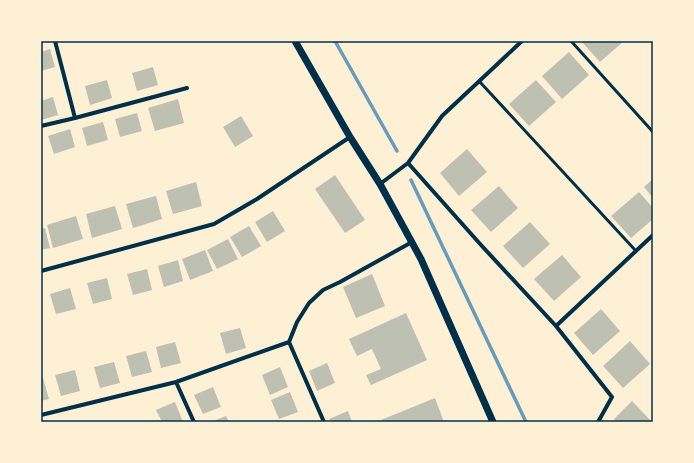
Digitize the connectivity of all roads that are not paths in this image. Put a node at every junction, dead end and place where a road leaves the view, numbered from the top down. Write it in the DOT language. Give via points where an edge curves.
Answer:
graph roads {
  1 [pos="55,41"];
  2 [pos="295,41"];
  3 [pos="522,41"];
  4 [pos="571,41"];
  5 [pos="479,81"];
  6 [pos="187,88"];
  7 [pos="75,118"];
  8 [pos="41,126"];
  9 [pos="653,132"];
  10 [pos="350,137"];
  11 [pos="408,163"];
  12 [pos="380,184"];
  13 [pos="653,235"];
  14 [pos="412,242"];
  15 [pos="636,251"];
  16 [pos="41,271"];
  17 [pos="556,326"];
  18 [pos="289,342"];
  19 [pos="176,382"];
  20 [pos="41,415"];
  21 [pos="194,422"];
  22 [pos="324,422"];
  23 [pos="492,422"];
  24 [pos="598,422"];
  1 -- 7 [label="street"];
  2 -- 10 [label="street"];
  3 -- 5 [label="street"];
  4 -- 9 [label="lane"];
  5 -- 11 [label="street" via="442,116"];
  5 -- 15 [label="lane"];
  6 -- 7 [label="street"];
  7 -- 8 [label="street"];
  10 -- 12 [label="street"];
  10 -- 16 [label="street" via="257,199 214,224"];
  11 -- 12 [label="street"];
  11 -- 17 [label="street"];
  12 -- 14 [label="street"];
  13 -- 15 [label="street"];
  14 -- 18 [label="street" via="323,290 297,322"];
  14 -- 23 [label="street"];
  15 -- 17 [label="street"];
  17 -- 24 [label="street" via="612,397"];
  18 -- 19 [label="street"];
  18 -- 22 [label="street"];
  19 -- 20 [label="street"];
  19 -- 21 [label="street"];
}
